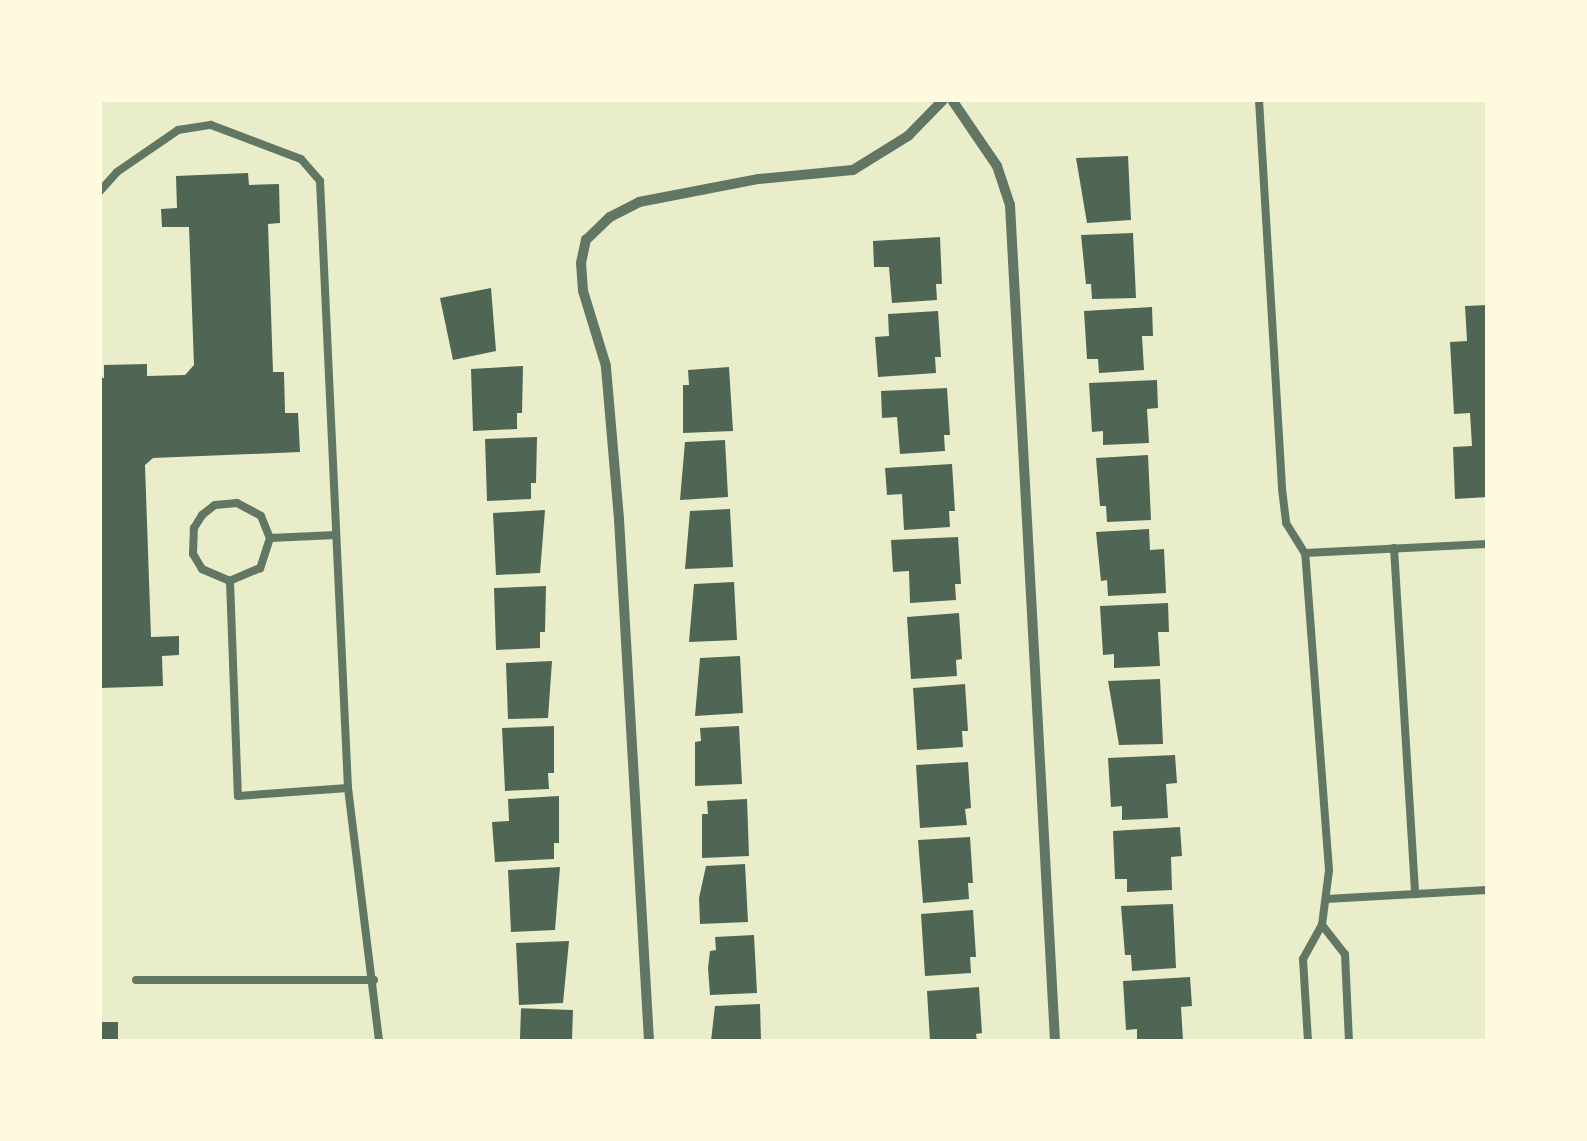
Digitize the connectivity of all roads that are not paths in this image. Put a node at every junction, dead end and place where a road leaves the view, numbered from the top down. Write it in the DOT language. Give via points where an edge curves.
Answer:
graph roads {
  1 [pos="943,100"];
  2 [pos="952,100"];
  3 [pos="1259,100"];
  4 [pos="100,191"];
  5 [pos="336,534"];
  6 [pos="270,538"];
  7 [pos="1487,544"];
  8 [pos="1394,548"];
  9 [pos="1305,553"];
  10 [pos="230,581"];
  11 [pos="348,788"];
  12 [pos="1487,890"];
  13 [pos="1414,894"];
  14 [pos="1326,899"];
  15 [pos="1322,925"];
  16 [pos="136,980"];
  17 [pos="374,980"];
  18 [pos="379,1041"];
  19 [pos="648,1041"];
  20 [pos="1055,1041"];
  21 [pos="1308,1041"];
  22 [pos="1349,1041"];
  1 -- 19 [label="street" via="908,136 853,170 758,179 639,202 586,240 583,291 606,366 619,518"];
  2 -- 20 [label="street" via="997,166 1010,206"];
  3 -- 9 [label="lane" via="1282,488 1286,522"];
  4 -- 5 [label="lane" via="178,130 211,125 301,159 320,181"];
  5 -- 6 [label="lane"];
  5 -- 11 [label="lane"];
  6 -- 10 [label="lane" via="260,568"];
  6 -- 10 [label="lane" via="261,516 237,503 202,515 193,554 202,569"];
  7 -- 8 [label="lane"];
  8 -- 9 [label="lane"];
  8 -- 13 [label="lane"];
  9 -- 14 [label="lane"];
  10 -- 11 [label="lane" via="238,796"];
  11 -- 17 [label="lane"];
  12 -- 13 [label="lane"];
  13 -- 14 [label="lane"];
  14 -- 15 [label="lane"];
  15 -- 21 [label="lane" via="1303,959"];
  15 -- 22 [label="lane" via="1344,954"];
  16 -- 17 [label="lane"];
  17 -- 18 [label="lane"];
}
